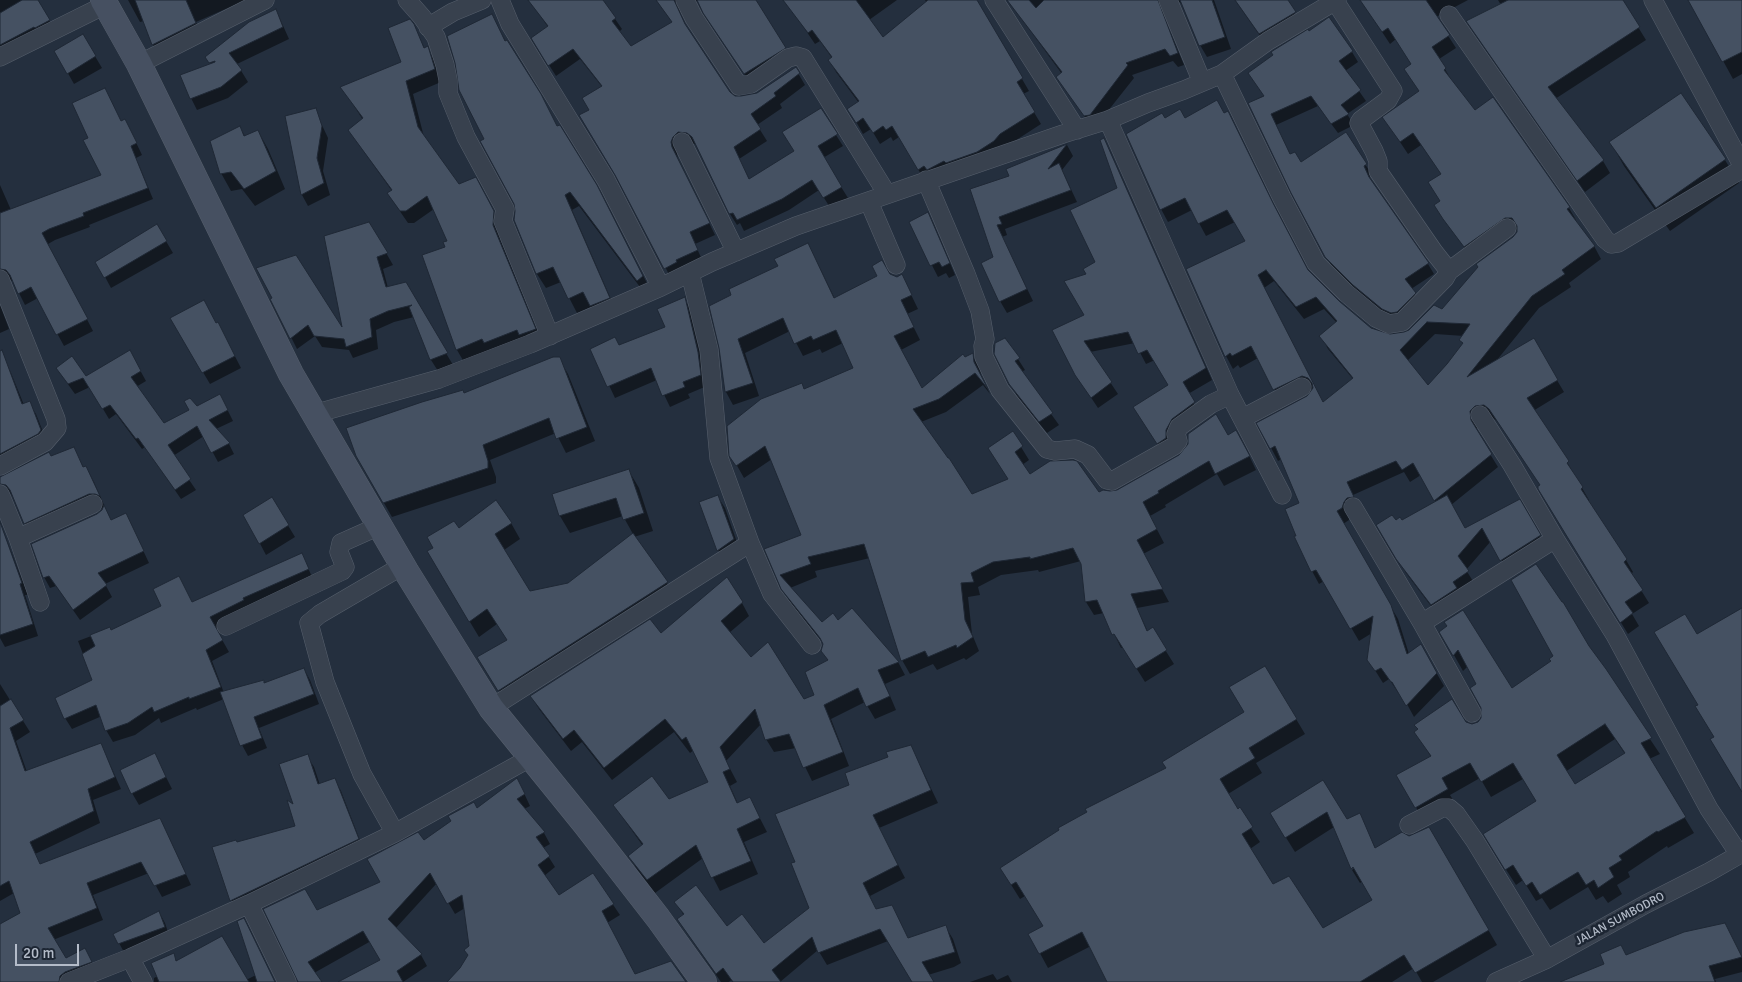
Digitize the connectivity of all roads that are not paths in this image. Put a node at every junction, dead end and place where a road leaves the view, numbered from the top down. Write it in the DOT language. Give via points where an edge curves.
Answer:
graph roads {
  1 [pos="265,0"];
  2 [pos="407,0"];
  3 [pos="482,0"];
  4 [pos="500,0"];
  5 [pos="685,0"];
  6 [pos="994,0"];
  7 [pos="1168,0"];
  8 [pos="1336,0"];
  9 [pos="1652,0"];
  10 [pos="104,2"];
  11 [pos="1449,15"];
  12 [pos="428,27"];
  13 [pos="0,57"];
  14 [pos="139,64"];
  15 [pos="1222,74"];
  16 [pos="1202,82"];
  17 [pos="1108,120"];
  18 [pos="1077,130"];
  19 [pos="682,142"];
  20 [pos="1742,167"];
  21 [pos="926,180"];
  22 [pos="887,194"];
  23 [pos="869,202"];
  24 [pos="1506,228"];
  25 [pos="736,252"];
  26 [pos="896,265"];
  27 [pos="1449,271"];
  28 [pos="690,273"];
  29 [pos="0,279"];
  30 [pos="661,287"];
  31 [pos="550,336"];
  32 [pos="1302,387"];
  33 [pos="1230,395"];
  34 [pos="314,414"];
  35 [pos="1480,415"];
  36 [pos="1243,418"];
  37 [pos="0,466"];
  38 [pos="0,494"];
  39 [pos="1282,495"];
  40 [pos="93,504"];
  41 [pos="1353,507"];
  42 [pos="379,526"];
  43 [pos="18,538"];
  44 [pos="1555,539"];
  45 [pos="750,543"];
  46 [pos="402,566"];
  47 [pos="40,602"];
  48 [pos="1422,623"];
  49 [pos="226,626"];
  50 [pos="812,645"];
  51 [pos="491,708"];
  52 [pos="1472,713"];
  53 [pos="530,758"];
  54 [pos="1409,825"];
  55 [pos="395,833"];
  56 [pos="1741,854"];
  57 [pos="249,904"];
  58 [pos="130,958"];
  59 [pos="1546,959"];
  60 [pos="69,982"];
  61 [pos="143,982"];
  62 [pos="287,982"];
  63 [pos="704,982"];
  64 [pos="1496,982"];
  1 -- 14 [label="street"];
  2 -- 12 [label="street"];
  3 -- 12 [label="street"];
  4 -- 30 [label="street" via="510,24 606,180"];
  5 -- 22 [label="street" via="739,86 751,84 788,58 804,58"];
  6 -- 18 [label="street"];
  7 -- 16 [label="street"];
  8 -- 15 [label="street" via="1268,41"];
  8 -- 27 [label="street" via="1393,91 1388,100 1359,123 1378,161 1378,171"];
  9 -- 20 [label="street"];
  10 -- 13 [label="street"];
  10 -- 14 [label="main road"];
  11 -- 20 [label="street" via="1610,244 1618,243"];
  12 -- 31 [label="street" via="436,37 445,65 448,93 466,137 504,209 503,221"];
  14 -- 34 [label="main road" via="291,374"];
  15 -- 16 [label="street"];
  15 -- 27 [label="street" via="1316,263 1346,293 1376,318 1389,324 1402,322"];
  16 -- 17 [label="street"];
  17 -- 18 [label="street"];
  17 -- 33 [label="street"];
  18 -- 21 [label="street"];
  19 -- 25 [label="street"];
  21 -- 22 [label="street"];
  21 -- 33 [label="street" via="980,311 985,339 984,358 1000,390 1047,448 1055,451 1075,449 1088,455 1106,480 1112,481 1174,446 1180,427 1210,404"];
  22 -- 23 [label="street"];
  23 -- 25 [label="street" via="796,226"];
  23 -- 26 [label="street"];
  24 -- 27 [label="street"];
  25 -- 28 [label="street"];
  28 -- 30 [label="street"];
  28 -- 45 [label="street" via="709,350 719,458"];
  29 -- 37 [label="street" via="56,419 56,428 45,442"];
  30 -- 31 [label="street"];
  31 -- 34 [label="street" via="438,379"];
  32 -- 36 [label="street"];
  33 -- 36 [label="street"];
  34 -- 42 [label="main road"];
  35 -- 44 [label="street"];
  36 -- 39 [label="street"];
  38 -- 43 [label="street"];
  40 -- 43 [label="street"];
  41 -- 48 [label="street"];
  42 -- 46 [label="main road"];
  42 -- 49 [label="street" via="341,544 339,552 345,567 342,572"];
  43 -- 47 [label="street"];
  44 -- 48 [label="street"];
  44 -- 56 [label="street" via="1615,635 1709,809"];
  45 -- 50 [label="street" via="772,594"];
  45 -- 51 [label="street"];
  46 -- 51 [label="main road"];
  46 -- 55 [label="street" via="309,623 325,682 362,774"];
  48 -- 52 [label="street"];
  51 -- 53 [label="main road"];
  53 -- 55 [label="street"];
  53 -- 63 [label="main road" via="658,918"];
  54 -- 59 [label="street" via="1442,808 1449,808 1456,814"];
  55 -- 57 [label="street"];
  56 -- 59 [label="street, JALAN SUMBODRO"];
  57 -- 58 [label="street"];
  57 -- 62 [label="street"];
  58 -- 60 [label="street"];
  58 -- 61 [label="street"];
  59 -- 64 [label="street, JALAN SUMBODRO"];
}
